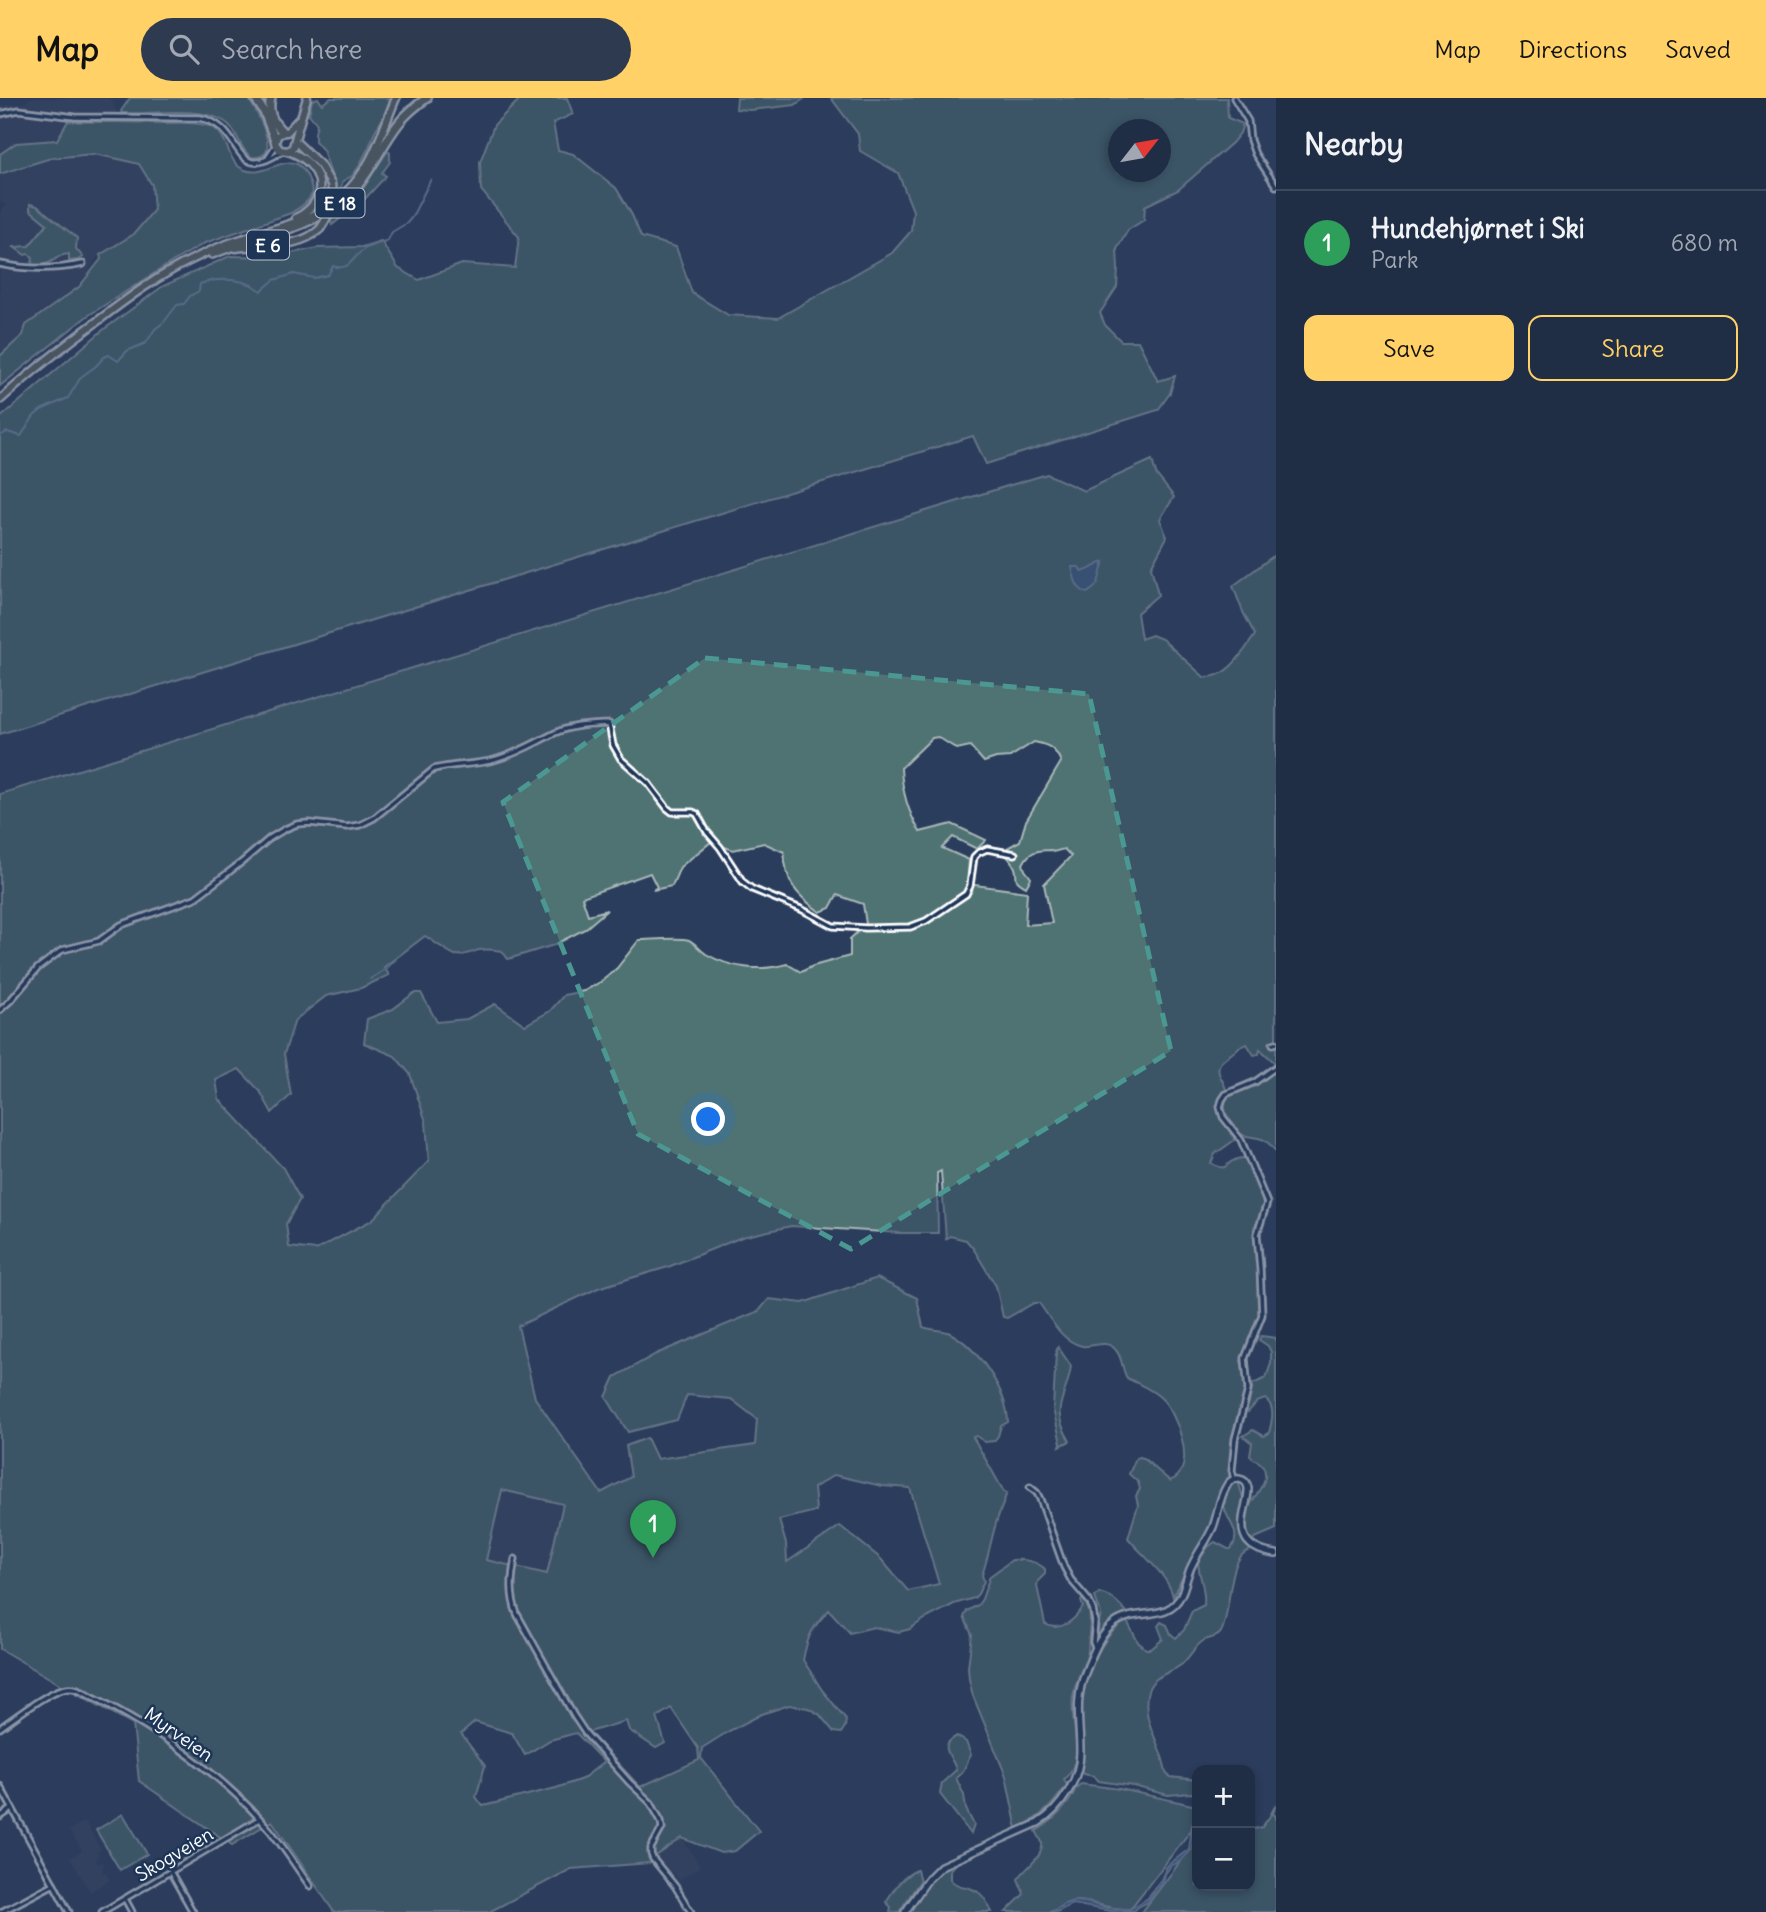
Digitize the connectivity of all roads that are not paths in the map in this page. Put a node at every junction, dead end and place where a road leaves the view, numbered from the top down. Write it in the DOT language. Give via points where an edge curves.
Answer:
graph roads {
  1 [pos="255,98"];
  2 [pos="271,98"];
  3 [pos="307,98"];
  4 [pos="397,98"];
  5 [pos="427,98"];
  6 [pos="1234,98"];
  7 [pos="0,114"];
  8 [pos="299,122"];
  9 [pos="285,132"];
  10 [pos="295,139"];
  11 [pos="280,147"];
  12 [pos="266,161"];
  13 [pos="1276,186"];
  14 [pos="269,230"];
  15 [pos="212,254"];
  16 [pos="0,264"];
  17 [pos="83,264"];
  18 [pos="0,402"];
  19 [pos="1015,854"];
  20 [pos="0,1010"];
  21 [pos="1276,1067"];
  22 [pos="1234,1479"];
  23 [pos="1030,1487"];
  24 [pos="1276,1554"];
  25 [pos="515,1559"];
  26 [pos="1096,1648"];
  27 [pos="0,1728"];
  28 [pos="0,1786"];
  29 [pos="12,1809"];
  30 [pos="0,1816"];
  31 [pos="259,1819"];
  32 [pos="171,1873"];
  33 [pos="54,1884"];
  34 [pos="310,1886"];
  35 [pos="125,1899"];
  36 [pos="1,1912"];
  37 [pos="69,1912"];
  38 [pos="102,1912"];
  39 [pos="132,1912"];
  40 [pos="193,1912"];
  41 [pos="691,1912"];
  42 [pos="905,1912"];
  1 -- 11 [label="highway, E 6"];
  2 -- 9 [label="highway, E 6" via="270,113"];
  3 -- 8 [label="highway"];
  4 -- 14 [label="highway, E 18" via="374,155 351,187 319,212"];
  5 -- 15 [label="highway, E 18" via="400,122 345,199 297,225"];
  6 -- 13 [label="street" via="1248,121 1255,154"];
  7 -- 12 [label="street" via="27,110 75,117 206,119 227,132 247,160"];
  8 -- 9 [label="highway"];
  8 -- 10 [label="highway"];
  9 -- 10 [label="highway, E 6"];
  9 -- 11 [label="highway" via="277,136"];
  10 -- 11 [label="highway" via="293,147"];
  10 -- 15 [label="highway, E 6, bridge" via="331,184 331,206 320,229 296,243 246,246"];
  11 -- 12 [label="street"];
  11 -- 12 [label="street"];
  11 -- 14 [label="highway, E 6" via="310,165 320,193 309,211"];
  14 -- 18 [label="highway, E 18" via="212,250 155,279 64,346"];
  15 -- 18 [label="highway, E 18" via="142,292"];
  16 -- 17 [label="street" via="41,270"];
  19 -- 20 [label="street" via="987,849 978,853 966,894 926,921 910,927 833,926 743,882 697,814 667,808 621,759 609,724 575,726 491,761 433,769 360,825 310,823 285,829 195,898 121,925 99,941 62,950 38,968"];
  21 -- 22 [label="street" via="1226,1094 1221,1104 1267,1203 1257,1234 1262,1311 1245,1358 1247,1395 1235,1438"];
  22 -- 24 [label="main road" via="1248,1487 1242,1524 1247,1542 1259,1551"];
  22 -- 26 [label="main road" via="1226,1486 1213,1528 1177,1601 1164,1611 1117,1621"];
  23 -- 26 [label="street" via="1040,1499 1066,1572 1091,1605"];
  25 -- 41 [label="street" via="511,1588 517,1615 586,1734 651,1803 662,1821 650,1854"];
  26 -- 42 [label="main road" via="1078,1696 1078,1766 1059,1804 1033,1826 941,1866"];
  27 -- 31 [label="street, Myrveien" via="58,1690 81,1690 187,1755"];
  28 -- 29 [label="street"];
  29 -- 30 [label="street"];
  29 -- 33 [label="street"];
  31 -- 32 [label="street, Skogveien"];
  31 -- 34 [label="street, Myrveien"];
  32 -- 35 [label="street, Skogveien"];
  32 -- 40 [label="street"];
  33 -- 36 [label="street"];
  33 -- 37 [label="street"];
  35 -- 38 [label="street, Skogveien"];
  35 -- 39 [label="street"];
}
